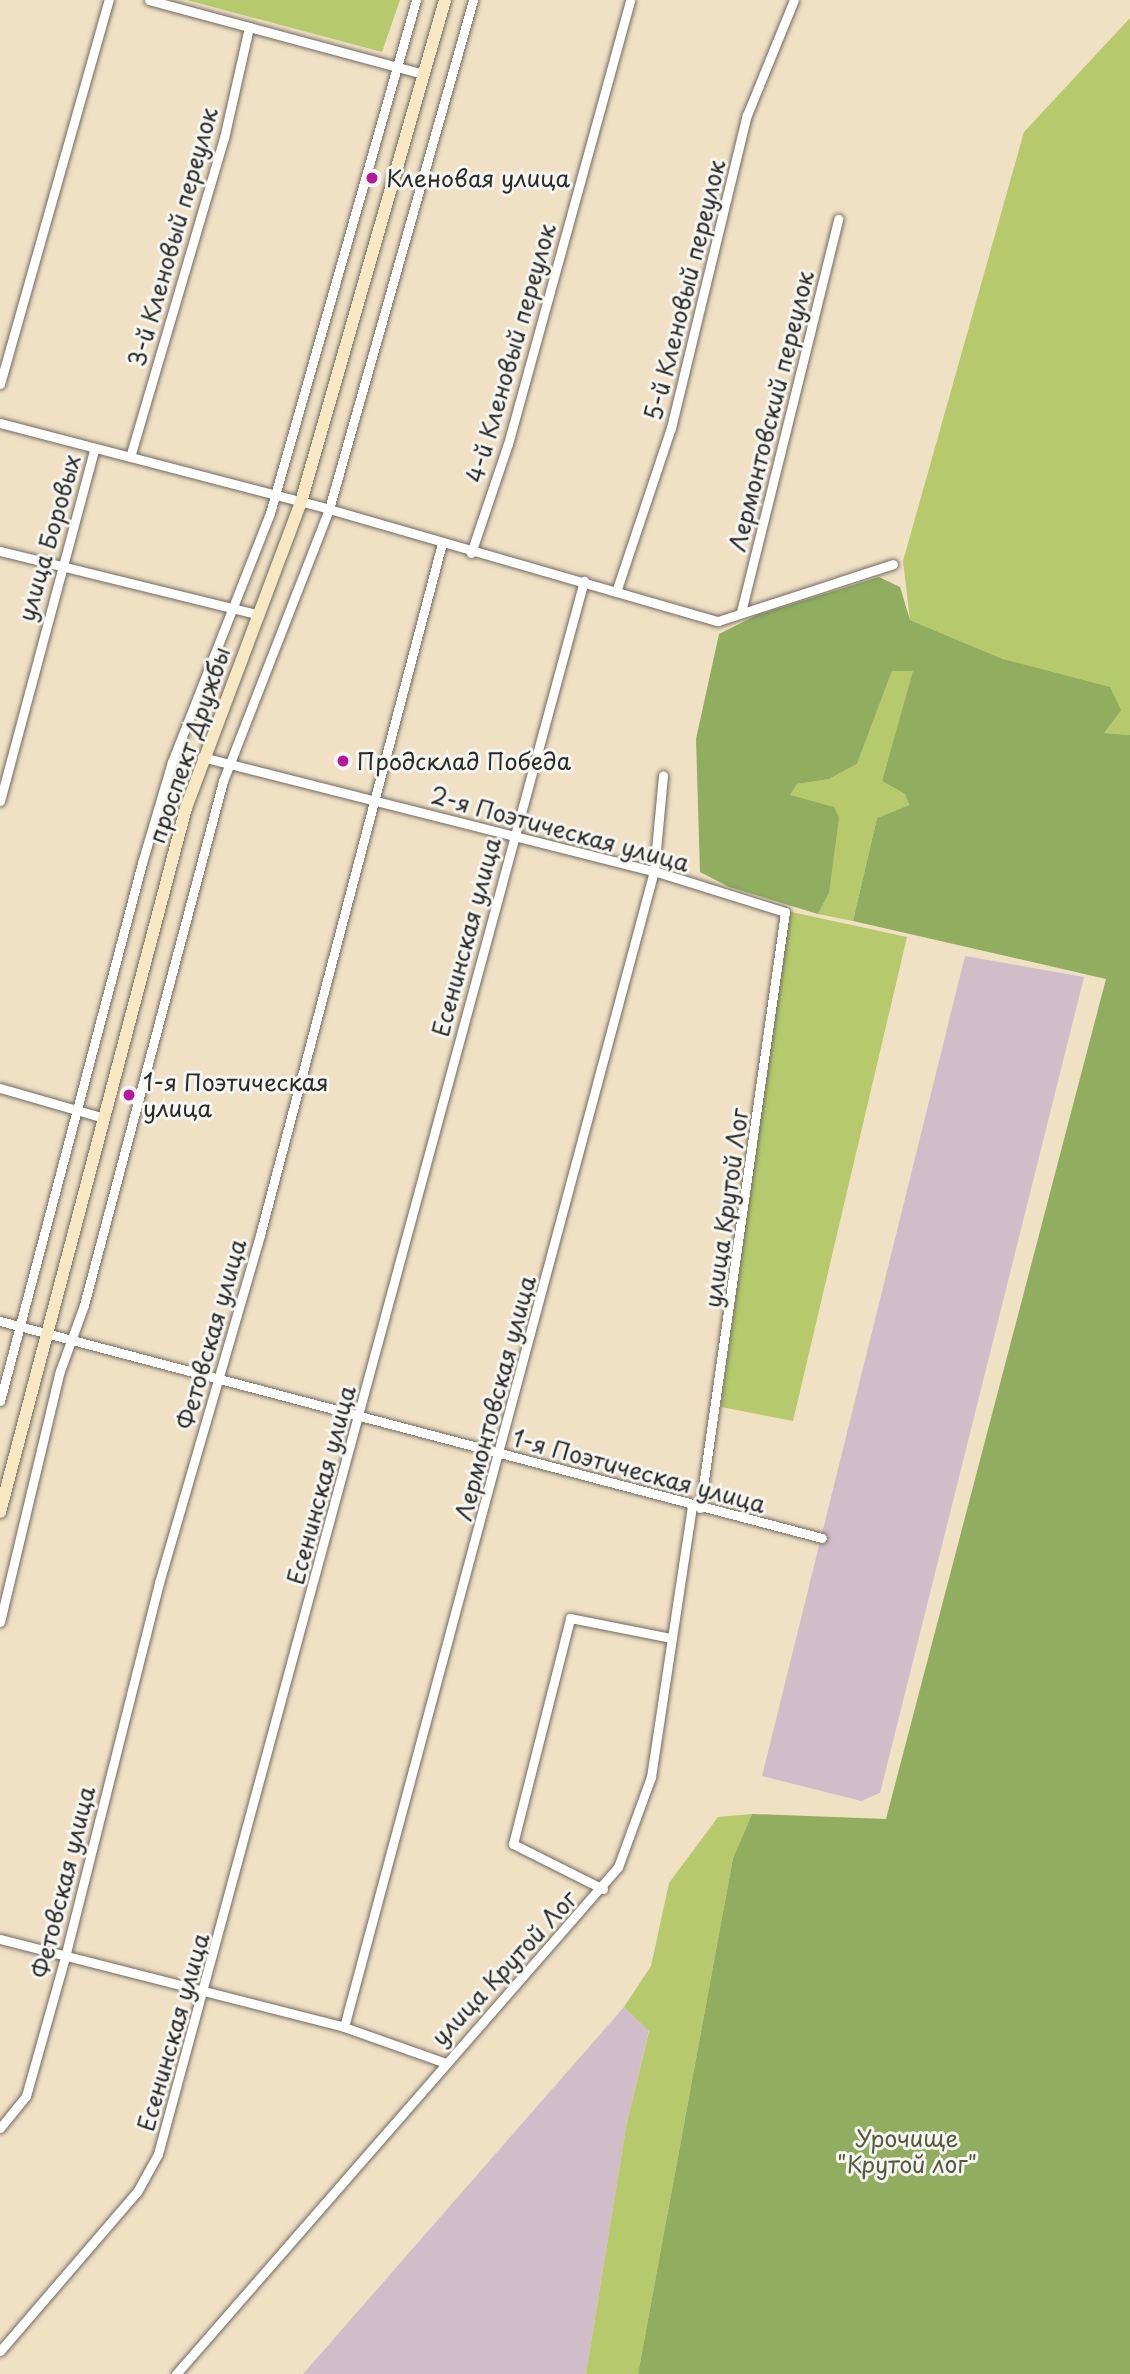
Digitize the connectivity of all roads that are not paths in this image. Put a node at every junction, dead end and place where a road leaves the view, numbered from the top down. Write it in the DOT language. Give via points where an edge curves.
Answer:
graph roads {
  1 [pos="109,0"];
  2 [pos="149,0"];
  3 [pos="416,0"];
  4 [pos="445,0"];
  5 [pos="473,0"];
  6 [pos="630,0"];
  7 [pos="794,0"];
  8 [pos="249,27"];
  9 [pos="397,67"];
  10 [pos="424,74"];
  11 [pos="838,219"];
  12 [pos="0,384"];
  13 [pos="0,423"];
  14 [pos="94,449"];
  15 [pos="130,457"];
  16 [pos="275,496"];
  17 [pos="301,502"];
  18 [pos="329,509"];
  19 [pos="442,543"];
  20 [pos="0,551"];
  21 [pos="471,553"];
  22 [pos="893,564"];
  23 [pos="60,566"];
  24 [pos="584,581"];
  25 [pos="616,592"];
  26 [pos="236,610"];
  27 [pos="741,612"];
  28 [pos="257,614"];
  29 [pos="202,757"];
  30 [pos="229,764"];
  31 [pos="663,775"];
  32 [pos="371,800"];
  33 [pos="0,801"];
  34 [pos="513,834"];
  35 [pos="653,871"];
  36 [pos="785,912"];
  37 [pos="0,1088"];
  38 [pos="77,1110"];
  39 [pos="104,1118"];
  40 [pos="0,1321"];
  41 [pos="19,1326"];
  42 [pos="47,1333"];
  43 [pos="71,1341"];
  44 [pos="218,1379"];
  45 [pos="0,1401"];
  46 [pos="359,1416"];
  47 [pos="500,1454"];
  48 [pos="696,1508"];
  49 [pos="0,1511"];
  50 [pos="822,1538"];
  51 [pos="0,1622"];
  52 [pos="671,1638"];
  53 [pos="603,1889"];
  54 [pos="0,1939"];
  55 [pos="65,1957"];
  56 [pos="205,1994"];
  57 [pos="344,2027"];
  58 [pos="443,2062"];
  59 [pos="0,2128"];
  60 [pos="0,2351"];
  61 [pos="176,2374"];
  1 -- 12 [label="street"];
  2 -- 8 [label="street"];
  3 -- 9 [label="street"];
  4 -- 10 [label="main road, проспект Дружбы"];
  5 -- 18 [label="street"];
  6 -- 21 [label="street, 4-й Кленовый переулок" via="508,444"];
  7 -- 25 [label="street, 5-й Кленовый переулок" via="747,115 671,428"];
  8 -- 9 [label="street"];
  8 -- 15 [label="street, 3-й Кленовый переулок" via="224,138"];
  9 -- 10 [label="street"];
  9 -- 16 [label="street"];
  10 -- 17 [label="main road, проспект Дружбы"];
  11 -- 27 [label="street, Лермонтовский переулок"];
  13 -- 14 [label="street"];
  14 -- 15 [label="street"];
  14 -- 23 [label="street, улица Боровых"];
  15 -- 16 [label="street"];
  16 -- 17 [label="street"];
  16 -- 26 [label="street"];
  17 -- 18 [label="street"];
  17 -- 28 [label="main road, проспект Дружбы"];
  18 -- 19 [label="street"];
  18 -- 30 [label="street"];
  19 -- 21 [label="street"];
  19 -- 32 [label="street, Фетовская улица"];
  20 -- 23 [label="street"];
  21 -- 24 [label="street"];
  22 -- 27 [label="street"];
  23 -- 26 [label="street"];
  23 -- 33 [label="street, улица Боровых"];
  24 -- 25 [label="street"];
  24 -- 34 [label="street, Есенинская улица"];
  25 -- 27 [label="street" via="718,621"];
  26 -- 28 [label="street"];
  26 -- 38 [label="street" via="172,762"];
  28 -- 29 [label="main road, проспект Дружбы"];
  29 -- 30 [label="street, 2-я Поэтическая улица"];
  29 -- 39 [label="main road, проспект Дружбы"];
  30 -- 32 [label="street, 2-я Поэтическая улица"];
  30 -- 43 [label="street"];
  31 -- 35 [label="street, Лермонтовская улица"];
  32 -- 34 [label="street, 2-я Поэтическая улица"];
  32 -- 44 [label="street, Фетовская улица"];
  34 -- 35 [label="street, 2-я Поэтическая улица"];
  34 -- 46 [label="street, Есенинская улица"];
  35 -- 36 [label="street, 2-я Поэтическая улица"];
  35 -- 47 [label="street, Лермонтовская улица"];
  36 -- 48 [label="street, улица Крутой Лог"];
  37 -- 38 [label="street"];
  38 -- 39 [label="street"];
  38 -- 41 [label="street"];
  39 -- 42 [label="main road, проспект Дружбы"];
  40 -- 41 [label="street, 1-я Поэтическая улица"];
  41 -- 42 [label="street, 1-я Поэтическая улица"];
  41 -- 45 [label="street"];
  42 -- 43 [label="street, 1-я Поэтическая улица"];
  42 -- 49 [label="main road, проспект Дружбы"];
  43 -- 44 [label="street, 1-я Поэтическая улица"];
  43 -- 51 [label="street"];
  44 -- 46 [label="street, 1-я Поэтическая улица"];
  44 -- 55 [label="street, Фетовская улица"];
  46 -- 47 [label="street, 1-я Поэтическая улица"];
  46 -- 56 [label="street, Есенинская улица"];
  47 -- 48 [label="street, 1-я Поэтическая улица"];
  47 -- 57 [label="street, Лермонтовская улица"];
  48 -- 50 [label="street, 1-я Поэтическая улица"];
  48 -- 52 [label="street, улица Крутой Лог"];
  52 -- 53 [label="street, улица Крутой Лог" via="651,1777 618,1867"];
  52 -- 53 [label="street" via="570,1618 513,1844"];
  53 -- 58 [label="street, улица Крутой Лог"];
  54 -- 55 [label="street"];
  55 -- 56 [label="street"];
  55 -- 59 [label="street, Фетовская улица" via="26,2096"];
  56 -- 57 [label="street"];
  56 -- 60 [label="street, Есенинская улица" via="148,2174"];
  57 -- 58 [label="street"];
  58 -- 61 [label="street, улица Крутой Лог"];
}
